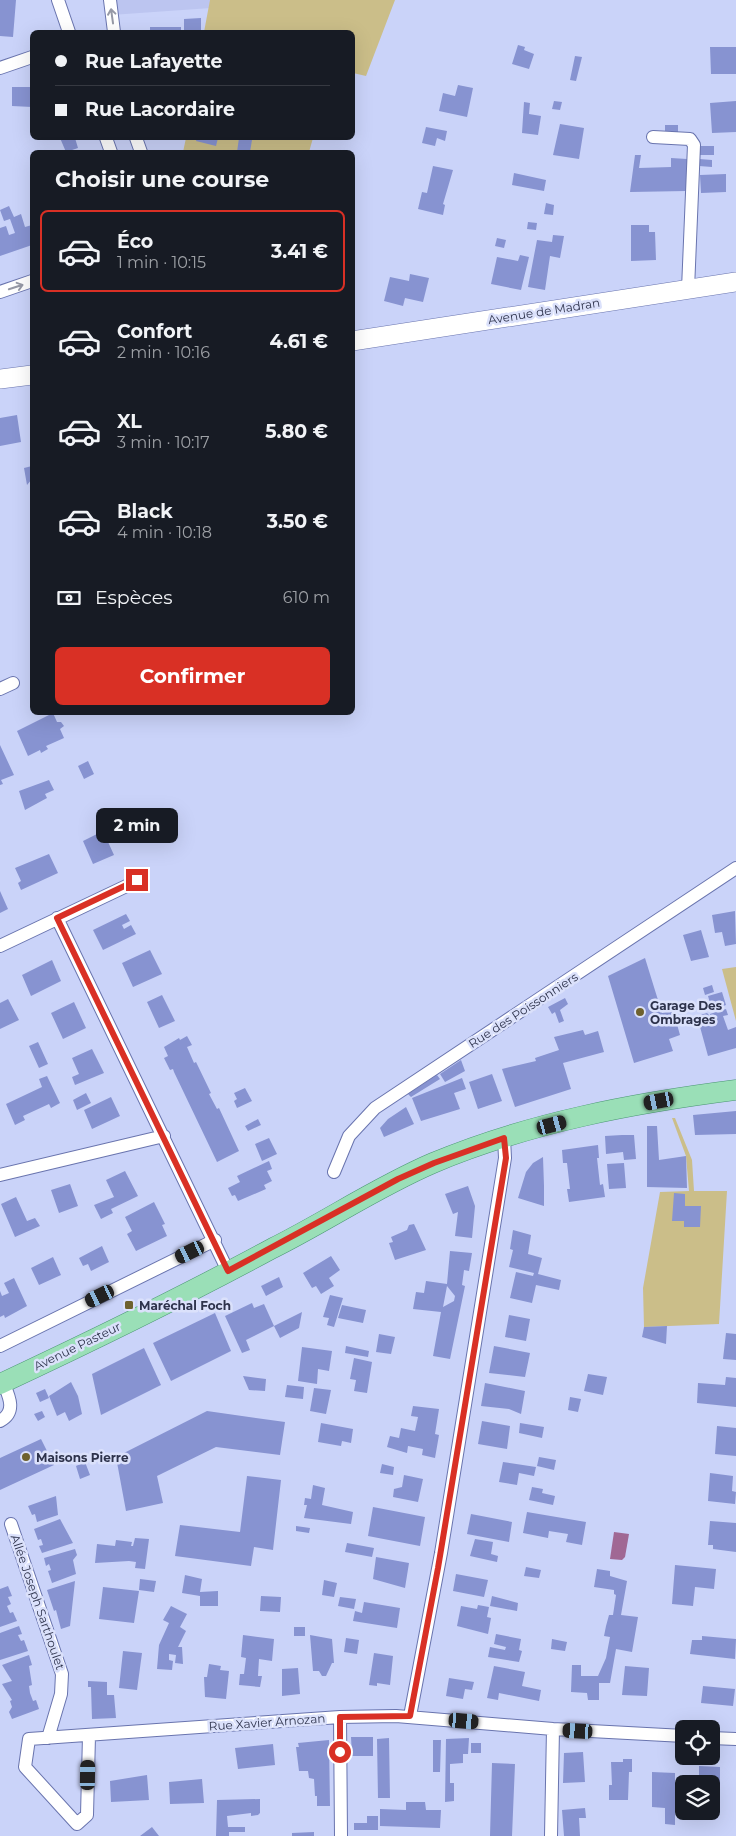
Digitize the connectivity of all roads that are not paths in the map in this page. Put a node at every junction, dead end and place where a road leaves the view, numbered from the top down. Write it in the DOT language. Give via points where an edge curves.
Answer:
graph roads {
  1 [pos="58,0"];
  2 [pos="110,0"];
  3 [pos="68,30"];
  4 [pos="114,30"];
  5 [pos="30,58"];
  6 [pos="0,68"];
  7 [pos="653,137"];
  8 [pos="30,282"];
  9 [pos="736,282"];
  10 [pos="688,289"];
  11 [pos="0,292"];
  12 [pos="355,341"];
  13 [pos="30,375"];
  14 [pos="0,378"];
  15 [pos="13,683"];
  16 [pos="0,689"];
  17 [pos="736,868"];
  18 [pos="137,880"];
  19 [pos="57,918"];
  20 [pos="0,946"];
  21 [pos="736,1090"];
  22 [pos="164,1136"];
  23 [pos="504,1138"];
  24 [pos="334,1172"];
  25 [pos="0,1175"];
  26 [pos="215,1240"];
  27 [pos="228,1271"];
  28 [pos="0,1346"];
  29 [pos="2,1383"];
  30 [pos="0,1421"];
  31 [pos="11,1524"];
  32 [pos="410,1716"];
  33 [pos="340,1717"];
  34 [pos="553,1729"];
  35 [pos="89,1736"];
  36 [pos="675,1736"];
  37 [pos="48,1738"];
  38 [pos="720,1738"];
  39 [pos="736,1739"];
  40 [pos="341,1836"];
  41 [pos="551,1836"];
  1 -- 3 [label="street"];
  4 -- 2 [label="street, one-way"];
  5 -- 6 [label="street"];
  7 -- 10 [label="street" via="690,139 694,145"];
  11 -- 8 [label="street, one-way"];
  9 -- 10 [label="main road, Avenue de Madran"];
  10 -- 12 [label="main road, Avenue de Madran"];
  13 -- 14 [label="main road"];
  15 -- 16 [label="street"];
  17 -- 24 [label="street, Rue des Poissonniers" via="375,1108 348,1136"];
  18 -- 19 [label="street"];
  19 -- 20 [label="street"];
  19 -- 22 [label="street"];
  21 -- 23 [label="main road, Avenue Pasteur" via="592,1114"];
  22 -- 25 [label="street"];
  22 -- 26 [label="street"];
  23 -- 27 [label="main road, Avenue Pasteur" via="398,1179"];
  23 -- 32 [label="street" via="506,1158 442,1545"];
  26 -- 27 [label="street"];
  26 -- 28 [label="street"];
  27 -- 29 [label="main road, Avenue Pasteur"];
  29 -- 30 [label="street, Avenue Pasteur" via="9,1395 11,1410 7,1418"];
  31 -- 37 [label="street, Allée Joseph Sarthoulet" via="62,1674 61,1694"];
  32 -- 33 [label="street, Rue Xavier Arnozan"];
  32 -- 34 [label="street, Rue Xavier Arnozan"];
  33 -- 35 [label="street, Rue Xavier Arnozan"];
  33 -- 40 [label="street"];
  34 -- 36 [label="street, Rue Xavier Arnozan"];
  34 -- 41 [label="street"];
  35 -- 37 [label="street, Rue Xavier Arnozan"];
  35 -- 37 [label="street, Rue Xavier Arnozan" via="87,1814 77,1824 25,1767 30,1739"];
  38 -- 39 [label="street"];
}
